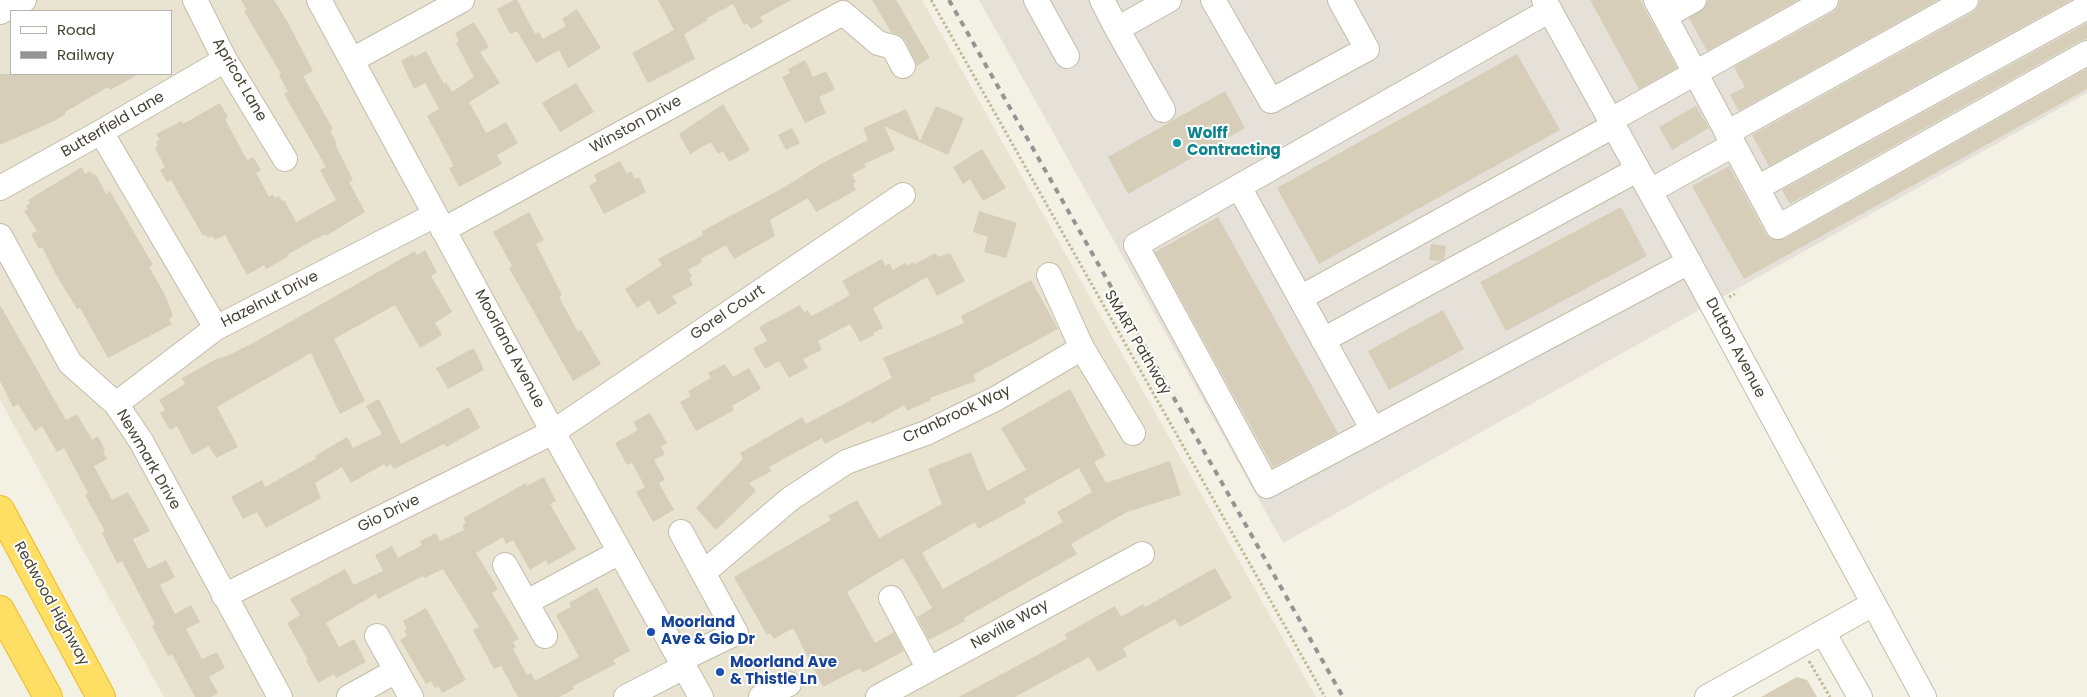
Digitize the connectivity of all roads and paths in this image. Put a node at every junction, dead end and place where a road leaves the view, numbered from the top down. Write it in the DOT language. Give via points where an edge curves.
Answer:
graph roads {
  1 [pos="24,0"];
  2 [pos="195,0"];
  3 [pos="319,0"];
  4 [pos="462,0"];
  5 [pos="931,0"];
  6 [pos="1036,0"];
  7 [pos="1102,0"];
  8 [pos="1169,0"];
  9 [pos="1213,0"];
  10 [pos="1340,0"];
  11 [pos="1694,0"];
  12 [pos="1826,0"];
  13 [pos="1966,0"];
  14 [pos="1547,5"];
  15 [pos="2087,7"];
  16 [pos="1660,8"];
  17 [pos="0,12"];
  18 [pos="1118,28"];
  19 [pos="2087,53"];
  20 [pos="1067,56"];
  21 [pos="225,60"];
  22 [pos="352,60"];
  23 [pos="902,66"];
  24 [pos="1695,74"];
  25 [pos="1163,110"];
  26 [pos="1612,123"];
  27 [pos="101,132"];
  28 [pos="1730,139"];
  29 [pos="284,159"];
  30 [pos="1637,170"];
  31 [pos="1239,187"];
  32 [pos="0,188"];
  33 [pos="1757,188"];
  34 [pos="1650,191"];
  35 [pos="903,195"];
  36 [pos="439,222"];
  37 [pos="0,236"];
  38 [pos="1689,262"];
  39 [pos="1049,275"];
  40 [pos="1300,298"];
  41 [pos="216,328"];
  42 [pos="1323,340"];
  43 [pos="1082,348"];
  44 [pos="116,404"];
  45 [pos="1373,430"];
  46 [pos="553,432"];
  47 [pos="1132,433"];
  48 [pos="0,510"];
  49 [pos="681,532"];
  50 [pos="620,552"];
  51 [pos="1142,554"];
  52 [pos="505,565"];
  53 [pos="703,573"];
  54 [pos="224,596"];
  55 [pos="891,598"];
  56 [pos="527,602"];
  57 [pos="1873,604"];
  58 [pos="0,610"];
  59 [pos="1823,632"];
  60 [pos="377,636"];
  61 [pos="545,636"];
  62 [pos="1799,645"];
  63 [pos="682,663"];
  64 [pos="929,669"];
  65 [pos="396,671"];
  66 [pos="789,684"];
  67 [pos="1712,696"];
  68 [pos="48,697"];
  69 [pos="102,697"];
  70 [pos="280,697"];
  71 [pos="349,697"];
  72 [pos="410,697"];
  73 [pos="626,697"];
  74 [pos="701,697"];
  75 [pos="762,697"];
  76 [pos="878,697"];
  77 [pos="1325,697"];
  78 [pos="1830,697"];
  79 [pos="1860,697"];
  80 [pos="1924,697"];
  1 -- 17 [label="street"];
  2 -- 21 [label="street, Apricot Lane"];
  3 -- 22 [label="street, Moorland Avenue"];
  4 -- 22 [label="street"];
  5 -- 77 [label="path, SMART Pathway"];
  6 -- 20 [label="street"];
  7 -- 18 [label="street"];
  8 -- 18 [label="street"];
  9 -- 10 [label="street" via="1271,101 1367,49"];
  11 -- 16 [label="street"];
  12 -- 24 [label="street"];
  13 -- 28 [label="street"];
  14 -- 26 [label="street, Dutton Avenue"];
  14 -- 31 [label="street"];
  15 -- 33 [label="street"];
  16 -- 24 [label="street"];
  18 -- 25 [label="street"];
  19 -- 33 [label="street" via="1778,227"];
  21 -- 27 [label="street, Butterfield Lane"];
  21 -- 29 [label="street, Apricot Lane"];
  22 -- 36 [label="street, Moorland Avenue"];
  23 -- 36 [label="street, Winston Drive" via="893,47 878,43 843,13"];
  24 -- 26 [label="street"];
  24 -- 28 [label="street"];
  26 -- 30 [label="street, Dutton Avenue"];
  26 -- 40 [label="street"];
  27 -- 32 [label="street, Butterfield Lane"];
  27 -- 41 [label="street"];
  28 -- 33 [label="street"];
  28 -- 34 [label="street"];
  30 -- 34 [label="street, Dutton Avenue"];
  30 -- 42 [label="street"];
  31 -- 40 [label="street"];
  31 -- 45 [label="street" via="1136,245 1263,478 1268,486"];
  34 -- 38 [label="street, Dutton Avenue"];
  35 -- 46 [label="street, Gorel Court"];
  36 -- 41 [label="street, Hazelnut Drive"];
  36 -- 46 [label="street, Moorland Avenue"];
  37 -- 44 [label="street, Newmark Drive" via="70,363"];
  38 -- 45 [label="street"];
  38 -- 57 [label="street, Dutton Avenue"];
  39 -- 43 [label="street"];
  40 -- 42 [label="street"];
  41 -- 44 [label="street, Hazelnut Drive"];
  42 -- 45 [label="street"];
  43 -- 47 [label="street"];
  43 -- 53 [label="street, Cranbrook Way" via="997,398 926,433 846,462 790,499"];
  44 -- 54 [label="street, Newmark Drive" via="141,441"];
  46 -- 50 [label="street, Moorland Avenue"];
  46 -- 54 [label="street, Gio Drive"];
  48 -- 69 [label="highway, Redwood Highway"];
  49 -- 53 [label="street"];
  50 -- 56 [label="street"];
  50 -- 63 [label="street, Moorland Avenue"];
  51 -- 64 [label="street, Neville Way"];
  52 -- 56 [label="street"];
  53 -- 63 [label="street" via="736,633"];
  54 -- 70 [label="street, Newmark Drive"];
  55 -- 64 [label="street"];
  56 -- 61 [label="street"];
  57 -- 59 [label="street"];
  57 -- 80 [label="street, Dutton Avenue"];
  58 -- 68 [label="highway"];
  59 -- 62 [label="street"];
  59 -- 79 [label="street"];
  60 -- 65 [label="street"];
  62 -- 67 [label="street"];
  62 -- 78 [label="path"];
  63 -- 73 [label="street"];
  63 -- 74 [label="street, Moorland Avenue"];
  64 -- 76 [label="street, Neville Way"];
  65 -- 71 [label="street"];
  65 -- 72 [label="street"];
  66 -- 75 [label="street"];
}
